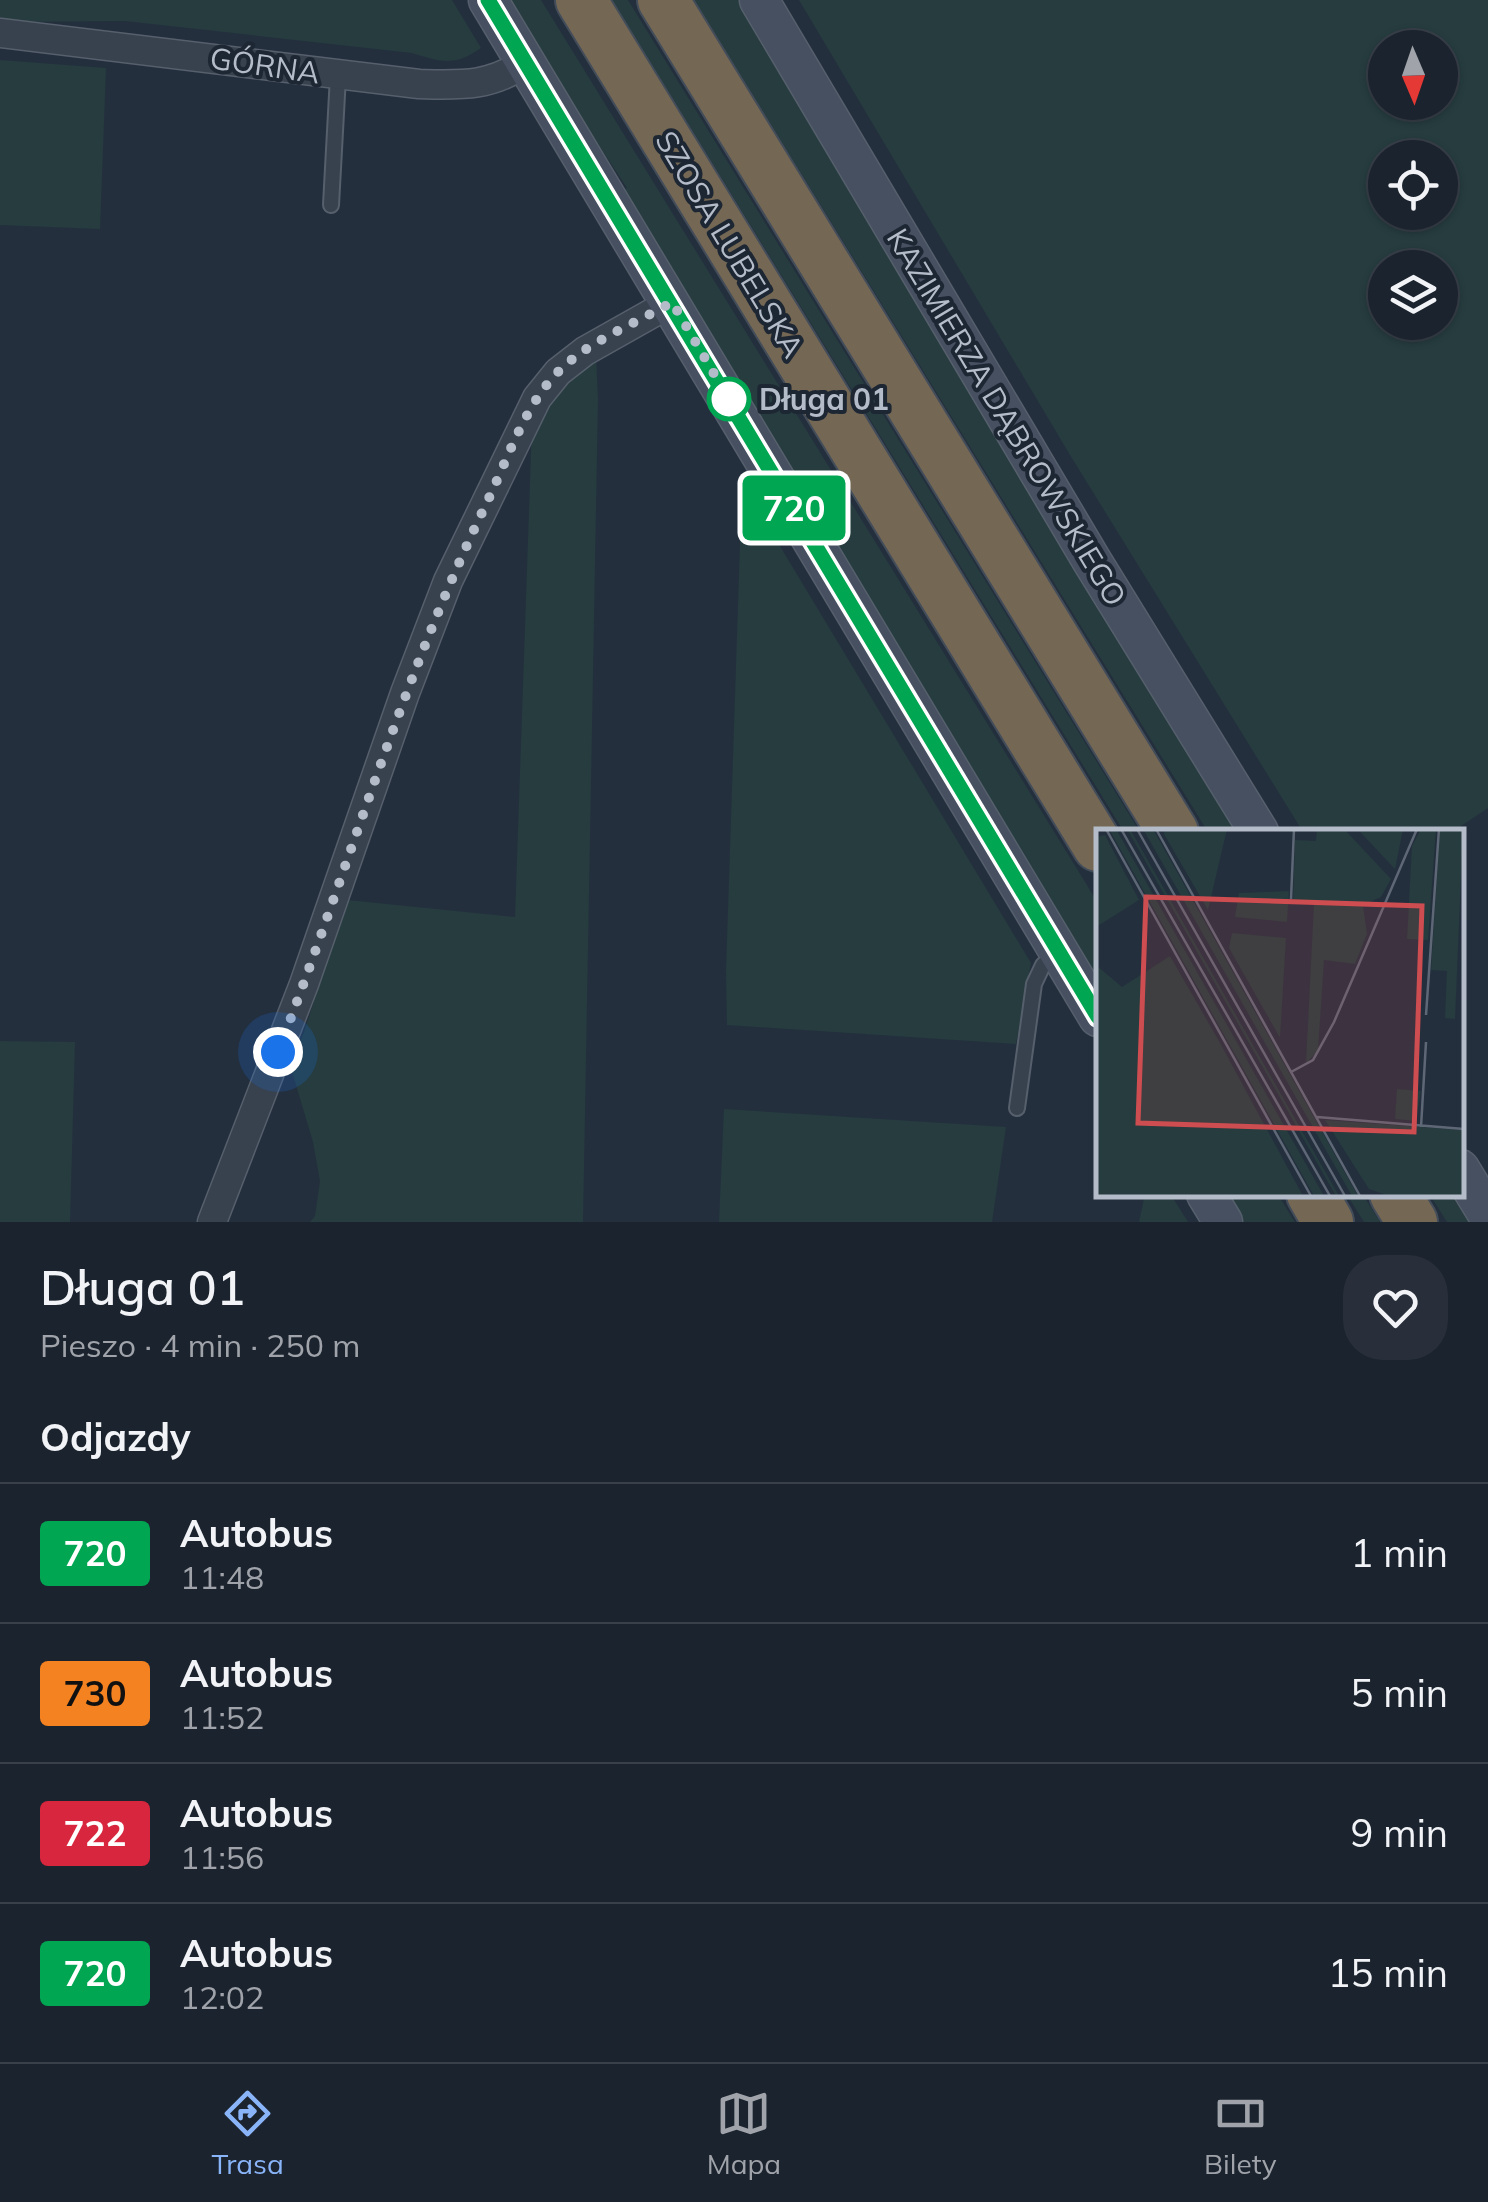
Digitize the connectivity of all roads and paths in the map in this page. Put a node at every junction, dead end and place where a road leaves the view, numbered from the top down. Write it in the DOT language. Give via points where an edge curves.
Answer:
graph roads {
  1 [pos="488,0"];
  2 [pos="581,0"];
  3 [pos="663,0"];
  4 [pos="758,0"];
  5 [pos="0,33"];
  6 [pos="525,63"];
  7 [pos="338,76"];
  8 [pos="330,205"];
  9 [pos="672,302"];
  10 [pos="1170,829"];
  11 [pos="1257,829"];
  12 [pos="1096,843"];
  13 [pos="1059,952"];
  14 [pos="1096,1014"];
  15 [pos="1017,1108"];
  16 [pos="1463,1173"];
  17 [pos="1208,1197"];
  18 [pos="1314,1197"];
  19 [pos="1397,1197"];
  20 [pos="1488,1215"];
  21 [pos="212,1222"];
  22 [pos="1223,1222"];
  23 [pos="1328,1222"];
  24 [pos="1412,1222"];
  1 -- 6 [label="street"];
  2 -- 12 [label="highway, SZOSA LUBELSKA"];
  3 -- 10 [label="highway"];
  4 -- 11 [label="street, KAZIMIERZA DĄBROWSKIEGO"];
  5 -- 7 [label="street, GÓRNA"];
  6 -- 7 [label="street, GÓRNA" via="502,78 471,84"];
  6 -- 9 [label="street"];
  7 -- 8 [label="lane"];
  9 -- 13 [label="street"];
  9 -- 21 [label="street" via="586,351 536,398 404,693 304,984"];
  13 -- 14 [label="street"];
  13 -- 15 [label="lane" via="1034,984"];
  16 -- 20 [label="street"];
  17 -- 22 [label="street"];
  18 -- 23 [label="highway"];
  19 -- 24 [label="highway"];
}
